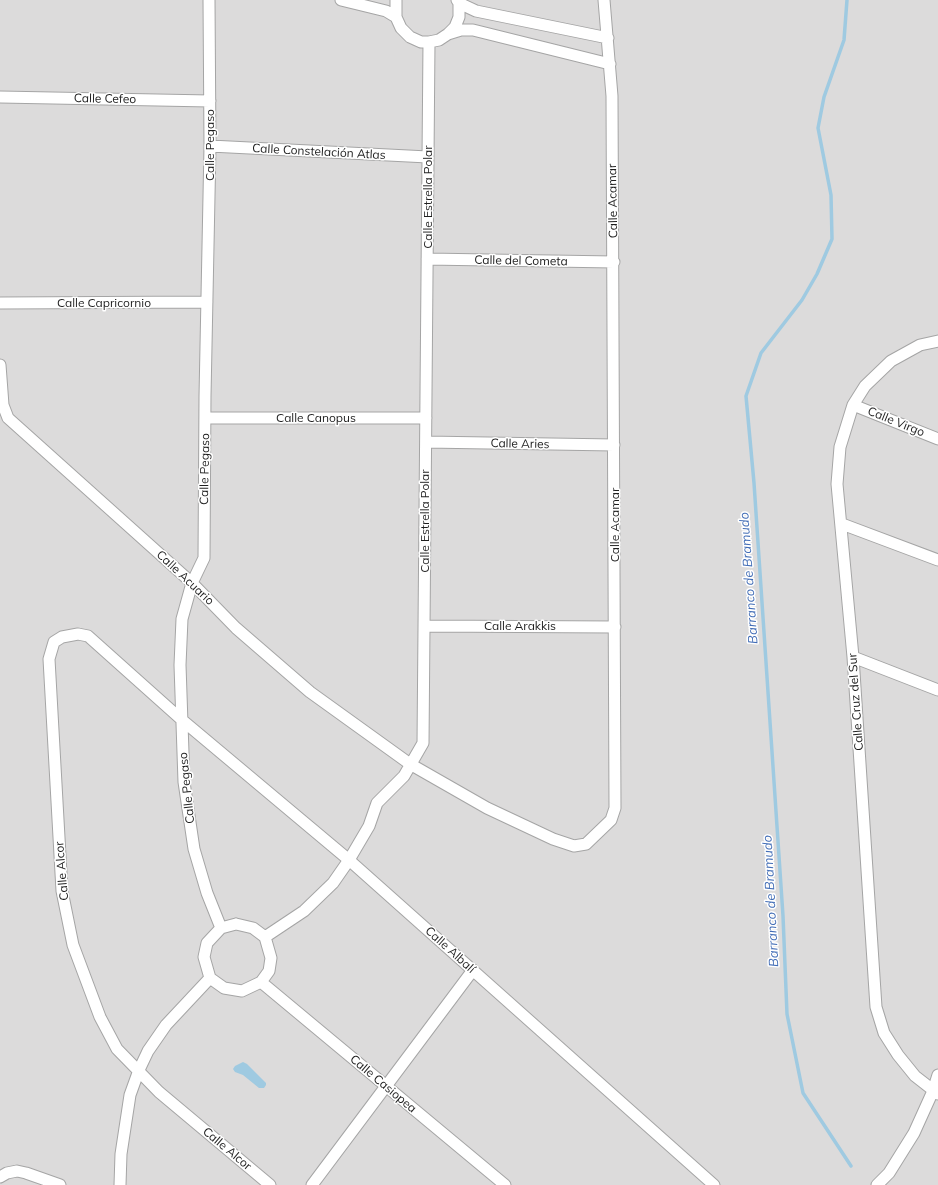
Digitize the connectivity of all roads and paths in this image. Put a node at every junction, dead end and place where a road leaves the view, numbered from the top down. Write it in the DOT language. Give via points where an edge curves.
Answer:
graph roads {
  1 [pos="209,0"];
  2 [pos="341,0"];
  3 [pos="396,0"];
  4 [pos="604,0"];
  5 [pos="458,2"];
  6 [pos="396,17"];
  7 [pos="448,34"];
  8 [pos="608,38"];
  9 [pos="429,42"];
  10 [pos="610,64"];
  11 [pos="0,97"];
  12 [pos="210,101"];
  13 [pos="210,146"];
  14 [pos="428,157"];
  15 [pos="427,260"];
  16 [pos="614,262"];
  17 [pos="207,302"];
  18 [pos="0,303"];
  19 [pos="938,341"];
  20 [pos="0,365"];
  21 [pos="853,405"];
  22 [pos="205,418"];
  23 [pos="426,418"];
  24 [pos="938,439"];
  25 [pos="426,442"];
  26 [pos="614,445"];
  27 [pos="842,524"];
  28 [pos="938,560"];
  29 [pos="192,583"];
  30 [pos="424,626"];
  31 [pos="615,627"];
  32 [pos="853,657"];
  33 [pos="938,690"];
  34 [pos="182,720"];
  35 [pos="410,764"];
  36 [pos="349,860"];
  37 [pos="221,928"];
  38 [pos="264,937"];
  39 [pos="473,970"];
  40 [pos="210,978"];
  41 [pos="261,982"];
  42 [pos="139,1070"];
  43 [pos="938,1075"];
  44 [pos="386,1086"];
  45 [pos="935,1092"];
  46 [pos="0,1177"];
  47 [pos="60,1185"];
  48 [pos="120,1185"];
  49 [pos="270,1185"];
  50 [pos="312,1185"];
  51 [pos="505,1185"];
  52 [pos="714,1185"];
  53 [pos="877,1185"];
  1 -- 12 [label="street, Calle Pegaso"];
  2 -- 6 [label="street" via="386,11"];
  3 -- 6 [label="street"];
  4 -- 8 [label="street, Calle Acamar"];
  5 -- 7 [label="street" via="459,17 455,27"];
  5 -- 8 [label="street" via="476,11"];
  6 -- 9 [label="street" via="400,28 410,37 421,42"];
  7 -- 9 [label="street" via="439,40"];
  7 -- 10 [label="street" via="460,30 473,30"];
  8 -- 10 [label="street, Calle Acamar"];
  9 -- 14 [label="street, Calle Estrella Polar"];
  10 -- 16 [label="street, Calle Acamar"];
  11 -- 12 [label="street, Calle Cefeo"];
  12 -- 13 [label="street, Calle Pegaso"];
  13 -- 14 [label="street, Calle Constelación Atlas"];
  13 -- 17 [label="street, Calle Pegaso"];
  14 -- 15 [label="street, Calle Estrella Polar"];
  15 -- 16 [label="street, Calle del Cometa"];
  15 -- 23 [label="street, Calle Estrella Polar"];
  16 -- 26 [label="street, Calle Acamar"];
  17 -- 18 [label="street, Calle Capricornio"];
  17 -- 22 [label="street, Calle Pegaso"];
  19 -- 21 [label="street, Calle Cruz del Sur" via="920,345 891,361 865,386"];
  20 -- 29 [label="street, Calle Acuario" via="3,405 8,418"];
  21 -- 24 [label="street, Calle Virgo"];
  21 -- 27 [label="street, Calle Cruz del Sur" via="840,447 838,484"];
  22 -- 23 [label="street, Calle Canopus"];
  22 -- 29 [label="street, Calle Pegaso" via="204,558"];
  23 -- 25 [label="street, Calle Estrella Polar"];
  25 -- 26 [label="street, Calle Aries"];
  25 -- 30 [label="street, Calle Estrella Polar"];
  26 -- 31 [label="street, Calle Acamar"];
  27 -- 28 [label="street"];
  27 -- 32 [label="street, Calle Cruz del Sur"];
  29 -- 34 [label="street, Calle Pegaso" via="182,619"];
  29 -- 35 [label="street, Calle Acuario" via="236,628 310,692"];
  30 -- 31 [label="street, Calle Arakkis"];
  30 -- 35 [label="street, Calle Estrella Polar" via="423,744"];
  31 -- 35 [label="street, Calle Acamar" via="615,808 611,820 586,844 574,846 552,839 487,808"];
  32 -- 33 [label="street"];
  32 -- 45 [label="street, Calle Cruz del Sur" via="876,1007 884,1032 898,1055 915,1076"];
  34 -- 36 [label="street, Calle Albalí"];
  34 -- 37 [label="street, Calle Pegaso" via="184,782 194,849"];
  34 -- 42 [label="street, Calle Alcor" via="88,636 78,634 62,637 54,642 49,659 62,891 73,945 100,1017 117,1049"];
  35 -- 36 [label="street, Calle Estrella Polar" via="404,776 376,804 369,826"];
  36 -- 38 [label="street, Calle Estrella Polar" via="333,883 304,911"];
  36 -- 39 [label="street, Calle Albalí"];
  37 -- 38 [label="street" via="236,924 253,928"];
  37 -- 40 [label="street" via="208,943 204,957"];
  38 -- 41 [label="street" via="271,958 268,971"];
  39 -- 44 [label="street"];
  39 -- 52 [label="street, Calle Albalí"];
  40 -- 41 [label="street" via="224,988 242,990"];
  40 -- 42 [label="street" via="166,1025 148,1051"];
  41 -- 44 [label="street, Calle Casiopea"];
  42 -- 48 [label="street" via="130,1096 121,1154"];
  42 -- 49 [label="street, Calle Alcor" via="159,1092"];
  43 -- 45 [label="street"];
  44 -- 50 [label="street"];
  44 -- 51 [label="street, Calle Casiopea"];
  45 -- 53 [label="street" via="914,1133 889,1173"];
  46 -- 47 [label="street" via="17,1171"];
}
